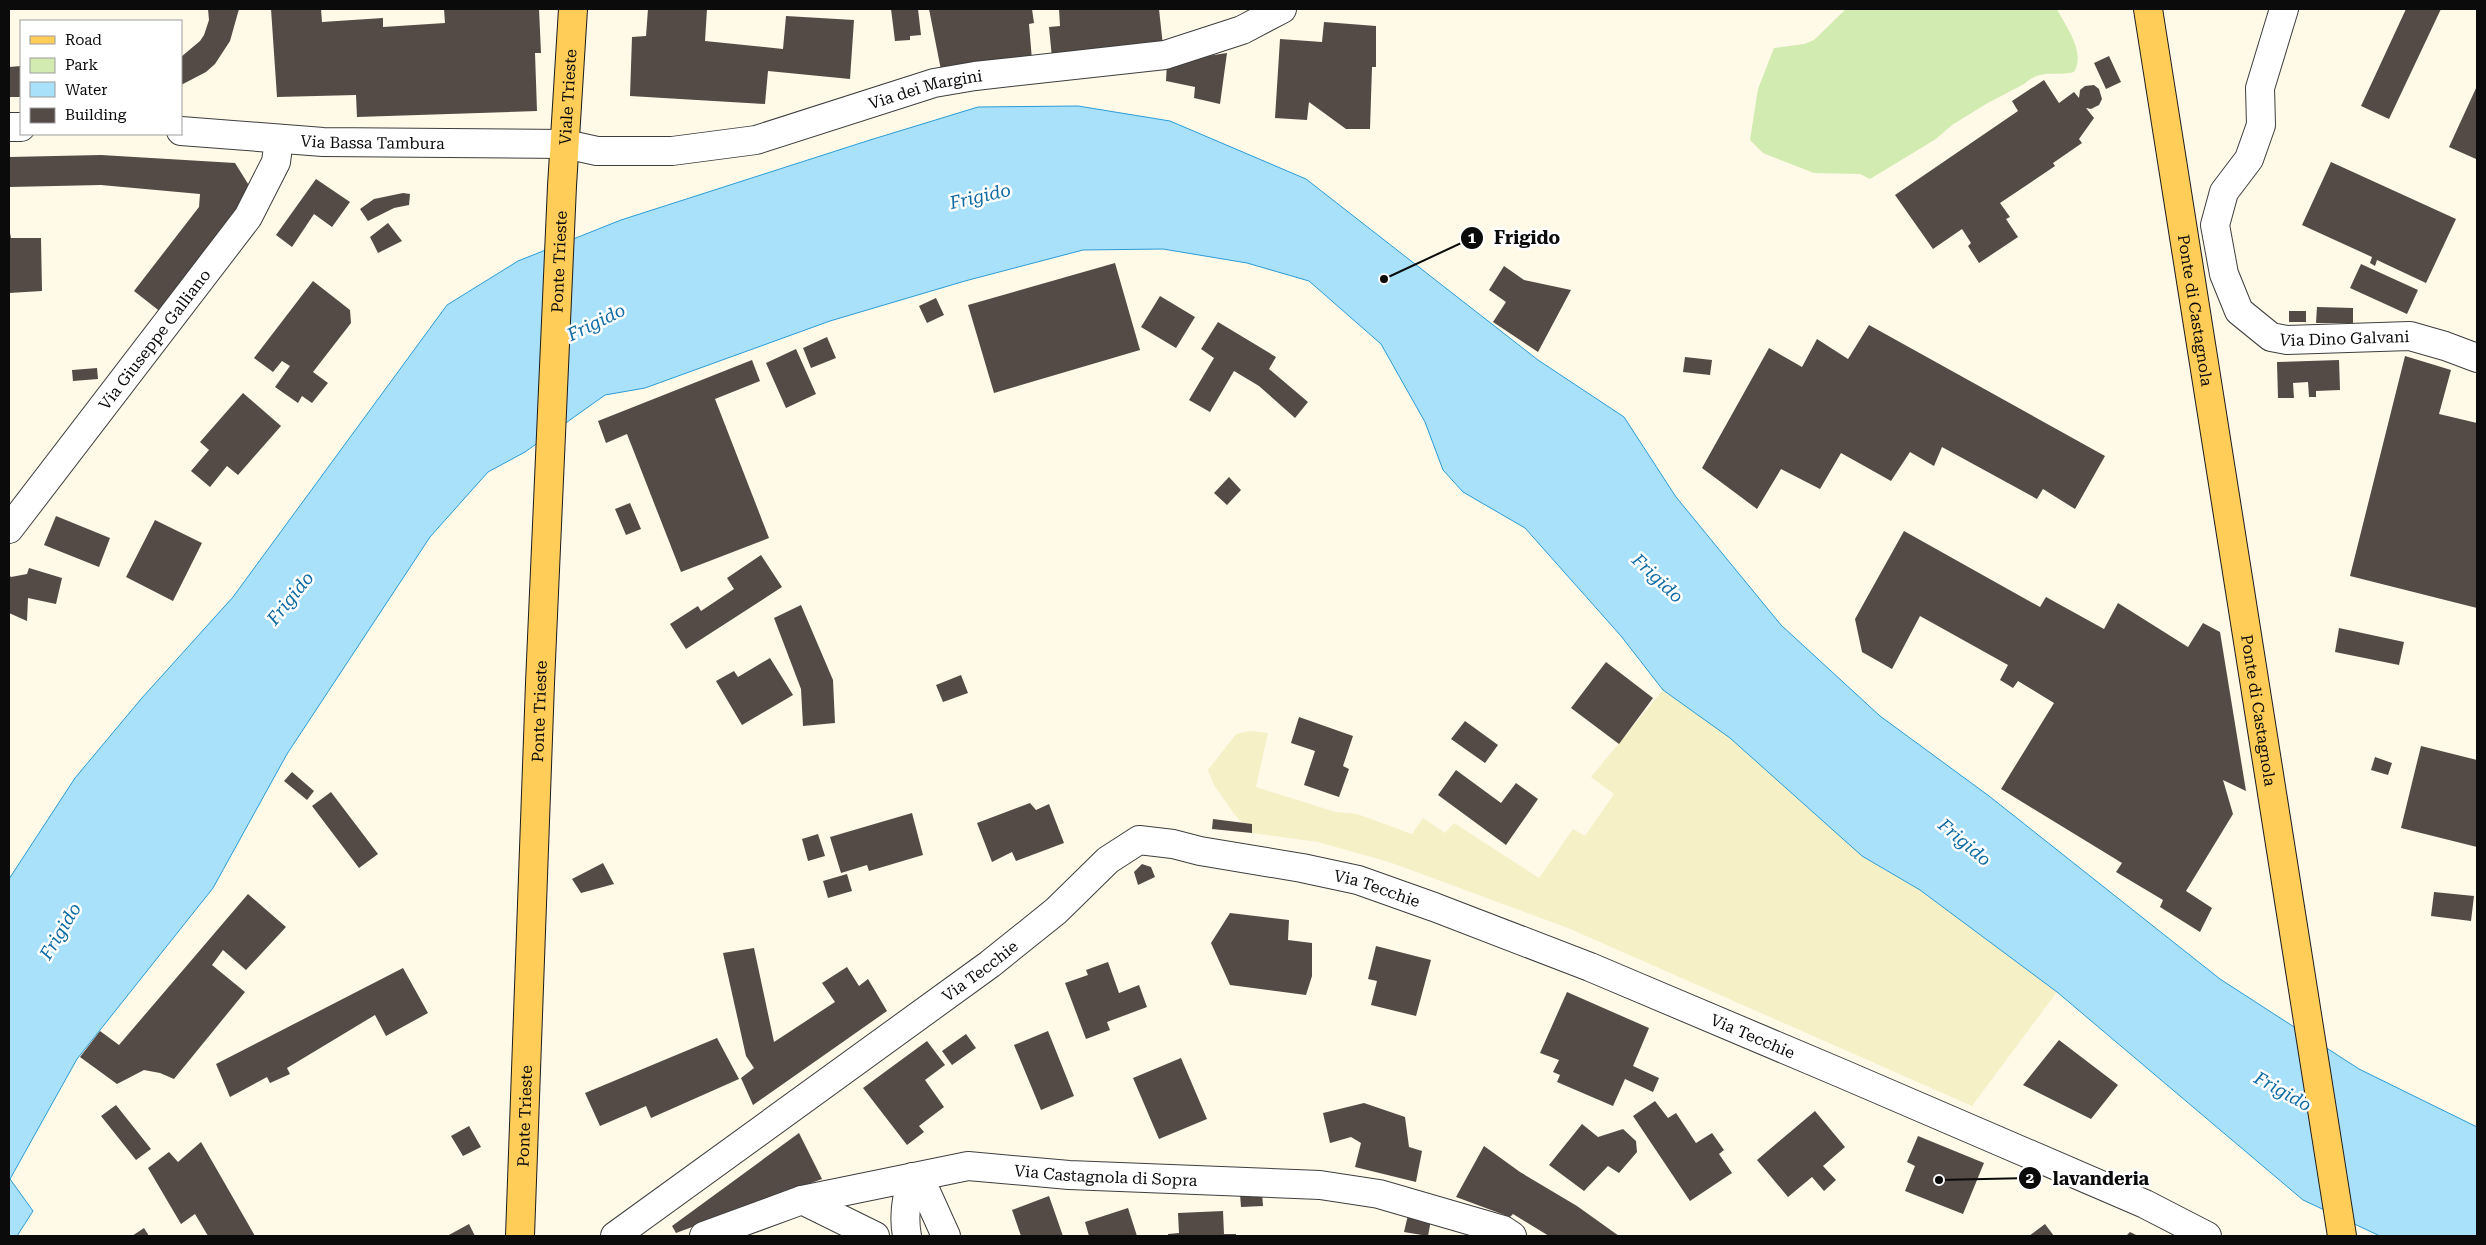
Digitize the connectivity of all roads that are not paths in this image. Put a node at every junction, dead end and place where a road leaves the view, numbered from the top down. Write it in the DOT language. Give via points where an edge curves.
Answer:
graph roads {
  1 [pos="573,9"];
  2 [pos="1282,9"];
  3 [pos="2148,9"];
  4 [pos="2284,9"];
  5 [pos="182,131"];
  6 [pos="279,139"];
  7 [pos="565,144"];
  8 [pos="562,186"];
  9 [pos="2477,358"];
  10 [pos="9,529"];
  11 [pos="913,1177"];
  12 [pos="802,1200"];
  13 [pos="520,1236"];
  14 [pos="615,1236"];
  15 [pos="704,1236"];
  16 [pos="875,1236"];
  17 [pos="908,1236"];
  18 [pos="946,1236"];
  19 [pos="1512,1236"];
  20 [pos="2207,1236"];
  21 [pos="2342,1236"];
  1 -- 7 [label="main road, Viale Trieste"];
  2 -- 7 [label="street, Via dei Margini" via="1242,30 1165,55 934,83 756,140 672,151 597,150"];
  3 -- 21 [label="main road, Ponte di Castagnola"];
  4 -- 9 [label="street, Via Dino Galvani" via="2260,88 2261,125 2249,159 2224,192 2215,225 2224,274 2239,311 2271,337 2287,340 2410,336"];
  5 -- 6 [label="street, Via Bassa Tambura"];
  6 -- 7 [label="street, Via Bassa Tambura"];
  6 -- 10 [label="street, Via Giuseppe Galliano" via="276,162 248,217"];
  7 -- 8 [label="main road, Viale Trieste"];
  8 -- 13 [label="main road, Ponte Trieste"];
  11 -- 12 [label="street, Via Castagnola di Sopra"];
  11 -- 17 [label="street" via="904,1219"];
  11 -- 18 [label="street" via="927,1194"];
  11 -- 19 [label="street, Via Castagnola di Sopra" via="968,1166 1070,1175 1320,1185 1379,1194 1503,1230"];
  12 -- 15 [label="street, Via Castagnola di Sopra"];
  12 -- 16 [label="street"];
  14 -- 20 [label="street, Via Tecchie" via="990,964 1056,911 1108,860 1139,840 1349,878 1434,906 1590,967 1852,1078 2145,1204"];
}
